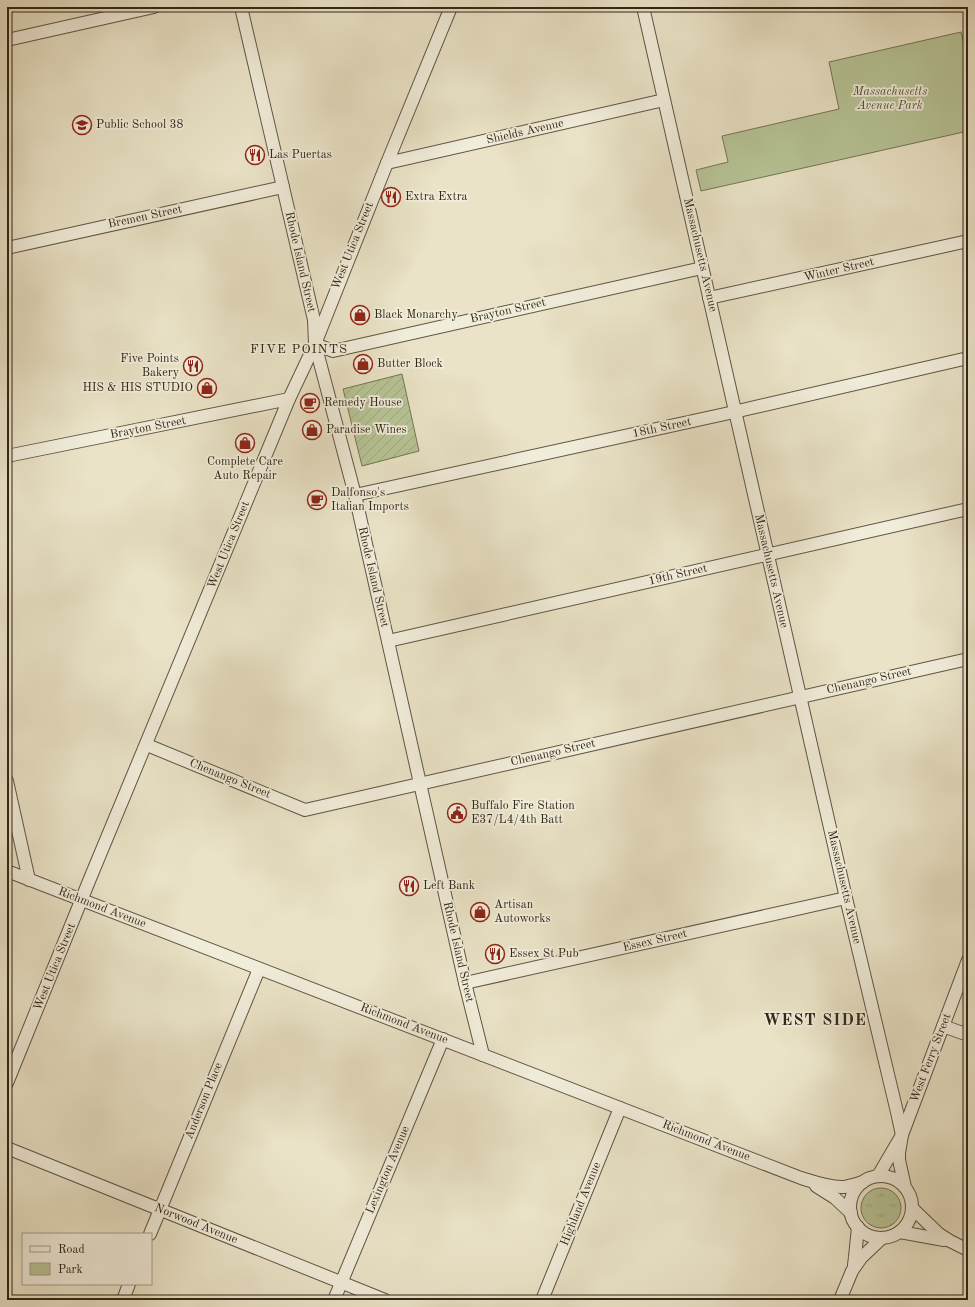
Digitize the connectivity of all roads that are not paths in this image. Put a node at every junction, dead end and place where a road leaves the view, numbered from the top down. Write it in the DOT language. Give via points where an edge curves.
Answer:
graph roads {
  1 [pos="154,7"];
  2 [pos="241,7"];
  3 [pos="451,7"];
  4 [pos="643,7"];
  5 [pos="7,40"];
  6 [pos="664,100"];
  7 [pos="387,164"];
  8 [pos="283,187"];
  9 [pos="968,241"];
  10 [pos="7,248"];
  11 [pos="702,268"];
  12 [pos="709,298"];
  13 [pos="315,344"];
  14 [pos="968,358"];
  15 [pos="289,399"];
  16 [pos="735,412"];
  17 [pos="7,456"];
  18 [pos="355,495"];
  19 [pos="968,509"];
  20 [pos="768,555"];
  21 [pos="388,641"];
  22 [pos="968,659"];
  23 [pos="800,697"];
  24 [pos="147,745"];
  25 [pos="7,781"];
  26 [pos="420,784"];
  27 [pos="7,871"];
  28 [pos="30,880"];
  29 [pos="846,898"];
  30 [pos="82,900"];
  31 [pos="968,960"];
  32 [pos="259,969"];
  33 [pos="465,983"];
  34 [pos="943,1026"];
  35 [pos="968,1036"];
  36 [pos="443,1039"];
  37 [pos="483,1055"];
  38 [pos="7,1083"];
  39 [pos="620,1108"];
  40 [pos="902,1135"];
  41 [pos="7,1148"];
  42 [pos="878,1176"];
  43 [pos="801,1178"];
  44 [pos="863,1182"];
  45 [pos="905,1187"];
  46 [pos="912,1208"];
  47 [pos="160,1210"];
  48 [pos="851,1212"];
  49 [pos="858,1227"];
  50 [pos="900,1232"];
  51 [pos="150,1233"];
  52 [pos="882,1238"];
  53 [pos="950,1241"];
  54 [pos="968,1250"];
  55 [pos="852,1271"];
  56 [pos="341,1282"];
  57 [pos="129,1285"];
  58 [pos="123,1300"];
  59 [pos="334,1300"];
  60 [pos="385,1300"];
  61 [pos="542,1300"];
  62 [pos="840,1300"];
  1 -- 5 [label="street"];
  2 -- 8 [label="street, Rhode Island Street"];
  3 -- 7 [label="street, West Utica Street"];
  4 -- 6 [label="street, Massachusetts Avenue"];
  6 -- 7 [label="street, Shields Avenue"];
  6 -- 11 [label="street, Massachusetts Avenue"];
  7 -- 13 [label="street, West Utica Street"];
  8 -- 10 [label="street, Bremen Street"];
  8 -- 13 [label="street, Rhode Island Street" via="314,320"];
  9 -- 12 [label="street, Winter Street"];
  11 -- 12 [label="street, Massachusetts Avenue"];
  11 -- 13 [label="street, Brayton Street" via="333,351"];
  12 -- 16 [label="street, Massachusetts Avenue"];
  13 -- 15 [label="street, West Utica Street"];
  13 -- 18 [label="street, Rhode Island Street"];
  14 -- 16 [label="street, 18th Street"];
  15 -- 17 [label="street, Brayton Street"];
  15 -- 24 [label="street, West Utica Street"];
  16 -- 18 [label="street, 18th Street"];
  16 -- 20 [label="street, Massachusetts Avenue"];
  18 -- 21 [label="street, Rhode Island Street"];
  19 -- 20 [label="street, 19th Street"];
  20 -- 21 [label="street, 19th Street"];
  20 -- 23 [label="street, Massachusetts Avenue"];
  21 -- 26 [label="street, Rhode Island Street"];
  22 -- 23 [label="street, Chenango Street"];
  23 -- 26 [label="street, Chenango Street"];
  23 -- 29 [label="street, Massachusetts Avenue"];
  24 -- 26 [label="street, Chenango Street" via="305,810"];
  24 -- 30 [label="street, West Utica Street"];
  25 -- 28 [label="street"];
  26 -- 33 [label="street, Rhode Island Street"];
  27 -- 28 [label="street, Richmond Avenue"];
  28 -- 30 [label="street, Richmond Avenue"];
  29 -- 33 [label="street, Essex Street"];
  29 -- 40 [label="street, Massachusetts Avenue"];
  30 -- 32 [label="street, Richmond Avenue"];
  30 -- 38 [label="street, West Utica Street"];
  31 -- 34 [label="street, West Ferry Street"];
  32 -- 36 [label="street, Richmond Avenue"];
  32 -- 47 [label="street, Anderson Place"];
  33 -- 37 [label="street, Rhode Island Street"];
  34 -- 35 [label="street"];
  34 -- 40 [label="street, West Ferry Street"];
  36 -- 37 [label="street, Richmond Avenue"];
  36 -- 56 [label="street, Lexington Avenue"];
  37 -- 39 [label="street, Richmond Avenue"];
  39 -- 43 [label="street, Richmond Avenue"];
  39 -- 61 [label="street, Highland Avenue"];
  40 -- 42 [label="street, West Ferry Street"];
  40 -- 45 [label="street, West Ferry Street" via="899,1153"];
  41 -- 47 [label="street, Norwood Avenue"];
  42 -- 44 [label="street"];
  42 -- 45 [label="street" via="895,1180"];
  43 -- 44 [label="street, Richmond Avenue" via="838,1187"];
  43 -- 48 [label="street, Richmond Avenue" via="835,1198"];
  44 -- 48 [label="street" via="854,1194"];
  45 -- 46 [label="street"];
  46 -- 50 [label="street" via="909,1221"];
  46 -- 53 [label="street"];
  47 -- 51 [label="street, Anderson Place"];
  47 -- 56 [label="street, Norwood Avenue"];
  48 -- 49 [label="street"];
  49 -- 52 [label="street" via="868,1235"];
  49 -- 55 [label="street" via="856,1257"];
  50 -- 52 [label="street"];
  50 -- 53 [label="street"];
  52 -- 55 [label="street" via="864,1254"];
  53 -- 54 [label="street"];
  55 -- 62 [label="street"];
  56 -- 59 [label="street, Lexington Avenue"];
  56 -- 60 [label="street, Norwood Avenue"];
  57 -- 58 [label="street"];
}
